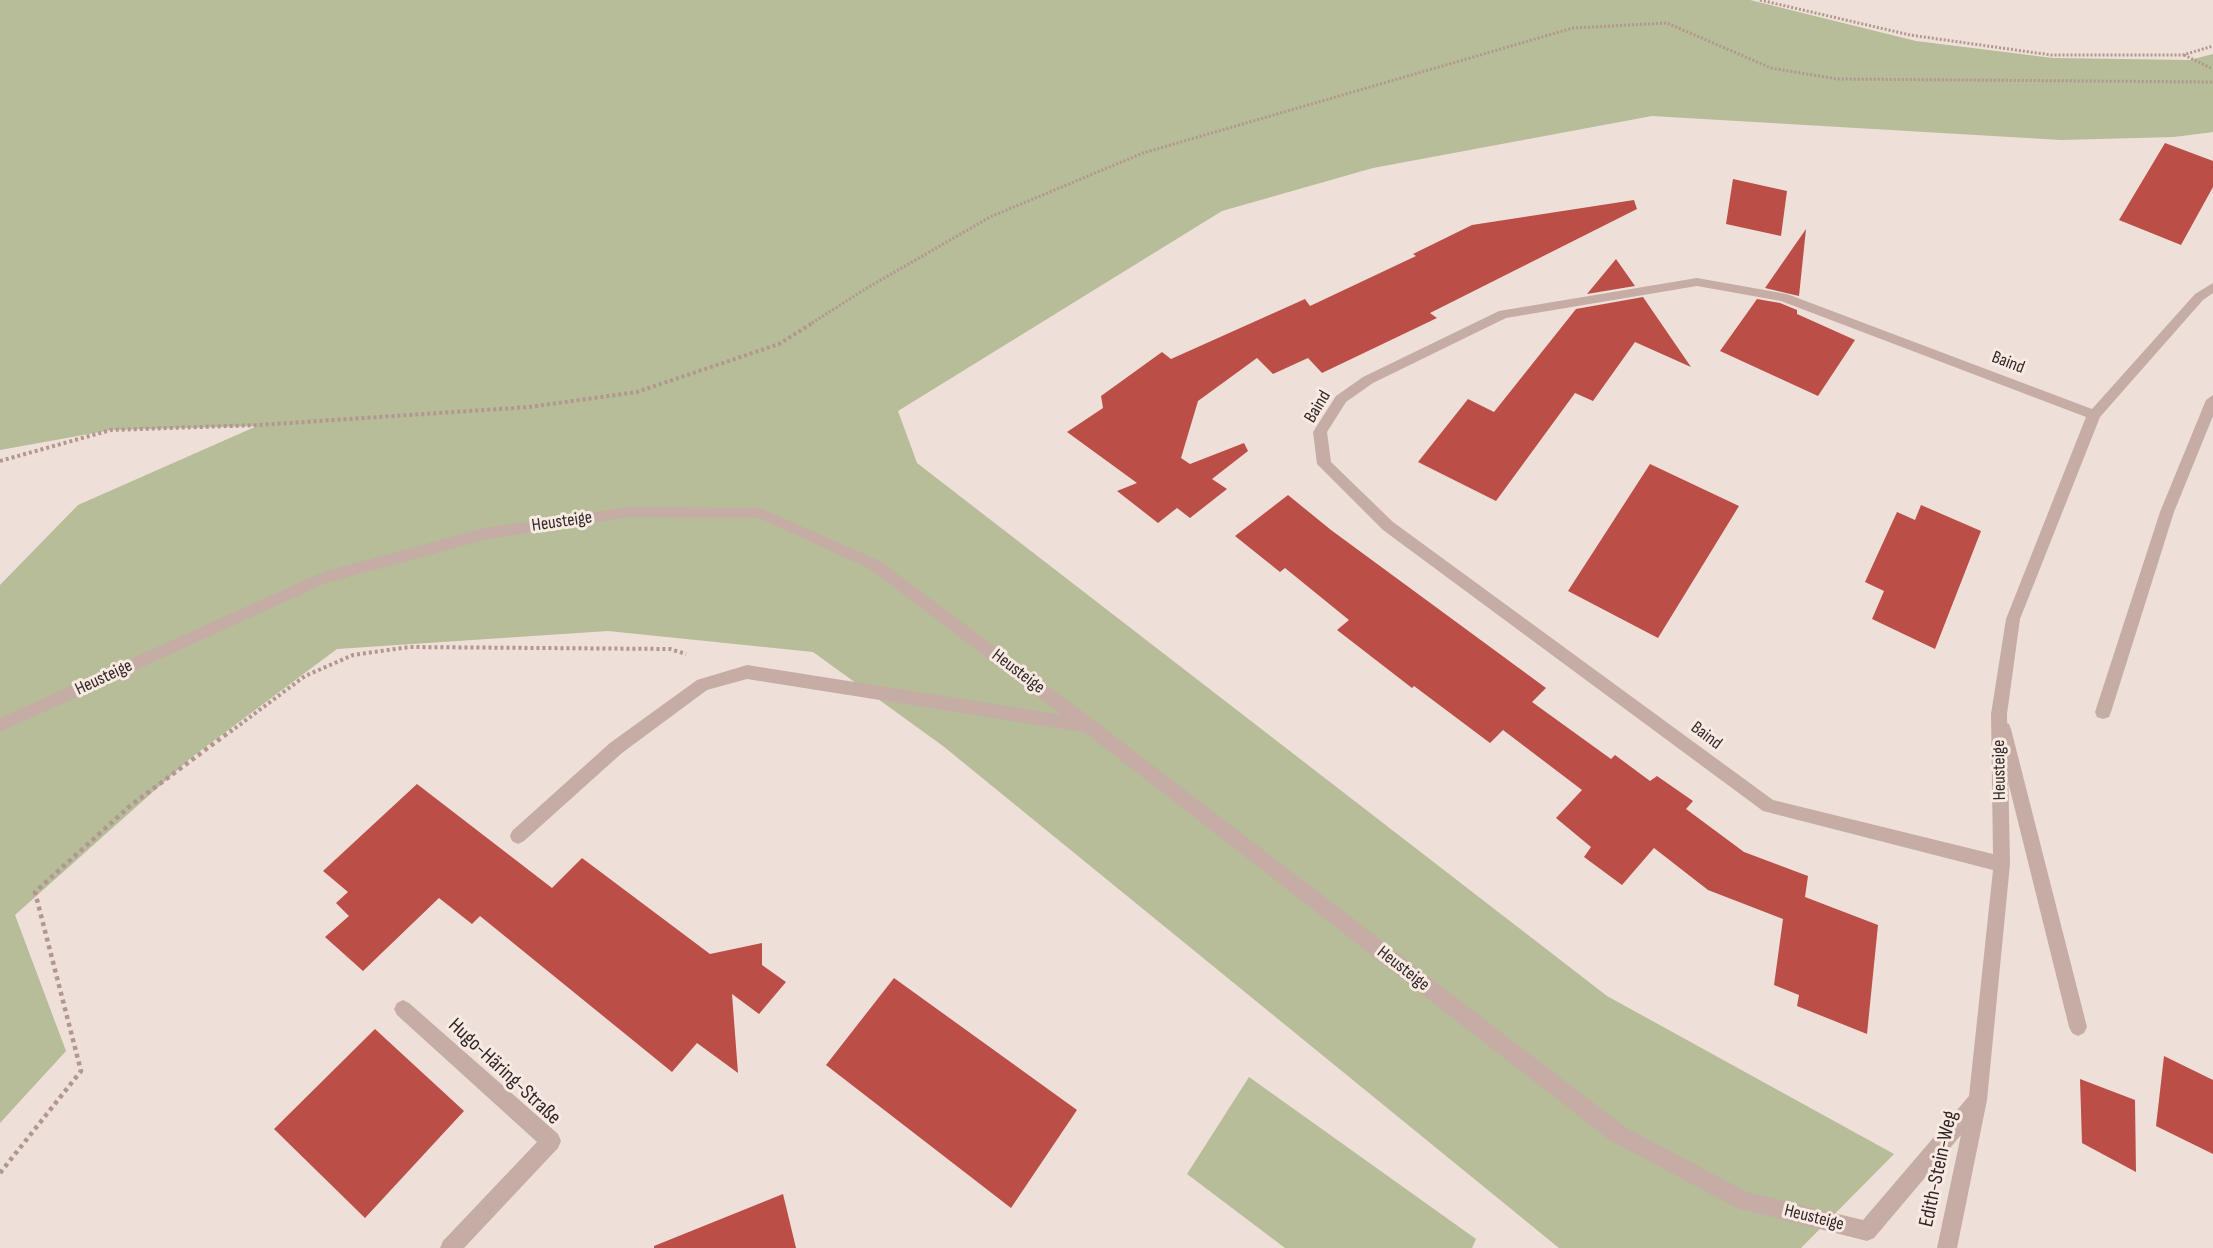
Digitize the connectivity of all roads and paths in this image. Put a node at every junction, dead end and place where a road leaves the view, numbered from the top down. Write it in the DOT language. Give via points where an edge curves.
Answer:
graph roads {
  1 [pos="1760,0"];
  2 [pos="2213,46"];
  3 [pos="2183,55"];
  4 [pos="2213,69"];
  5 [pos="2213,82"];
  6 [pos="2213,286"];
  7 [pos="2213,400"];
  8 [pos="2094,415"];
  9 [pos="0,461"];
  10 [pos="747,672"];
  11 [pos="2103,712"];
  12 [pos="1999,714"];
  13 [pos="0,725"];
  14 [pos="1089,726"];
  15 [pos="518,836"];
  16 [pos="2002,864"];
  17 [pos="403,1009"];
  18 [pos="2078,1027"];
  19 [pos="1978,1100"];
  20 [pos="0,1173"];
  21 [pos="450,1248"];
  22 [pos="1947,1248"];
  1 -- 3 [label="path" via="1910,36 2051,55"];
  2 -- 3 [label="path"];
  3 -- 4 [label="path"];
  5 -- 9 [label="path" via="1837,79 1771,68 1667,23 1573,28 1143,153 990,217 779,344 638,392 529,407 259,425 111,430"];
  6 -- 8 [label="street, Heusteige"];
  7 -- 11 [label="street" via="2167,512"];
  8 -- 12 [label="street, Heusteige" via="2013,619"];
  8 -- 16 [label="street, Baind" via="1784,297 1697,282 1503,314 1368,380 1341,399 1320,432 1324,464 1388,526 1769,806"];
  10 -- 14 [label="street"];
  10 -- 15 [label="street" via="702,685 616,748"];
  10 -- 20 [label="path" via="670,649 409,647 353,655 305,676 130,806 35,892 81,1071"];
  12 -- 16 [label="street, Heusteige"];
  12 -- 18 [label="street"];
  13 -- 14 [label="street, Heusteige" via="323,578 484,534 629,512 760,513 875,565"];
  14 -- 19 [label="street, Heusteige" via="1618,1134 1744,1201 1867,1231"];
  16 -- 19 [label="street, Heusteige"];
  17 -- 21 [label="street, Hugo-Häring-Straße" via="551,1141"];
  19 -- 22 [label="street, Edith-Stein-Weg"];
}
